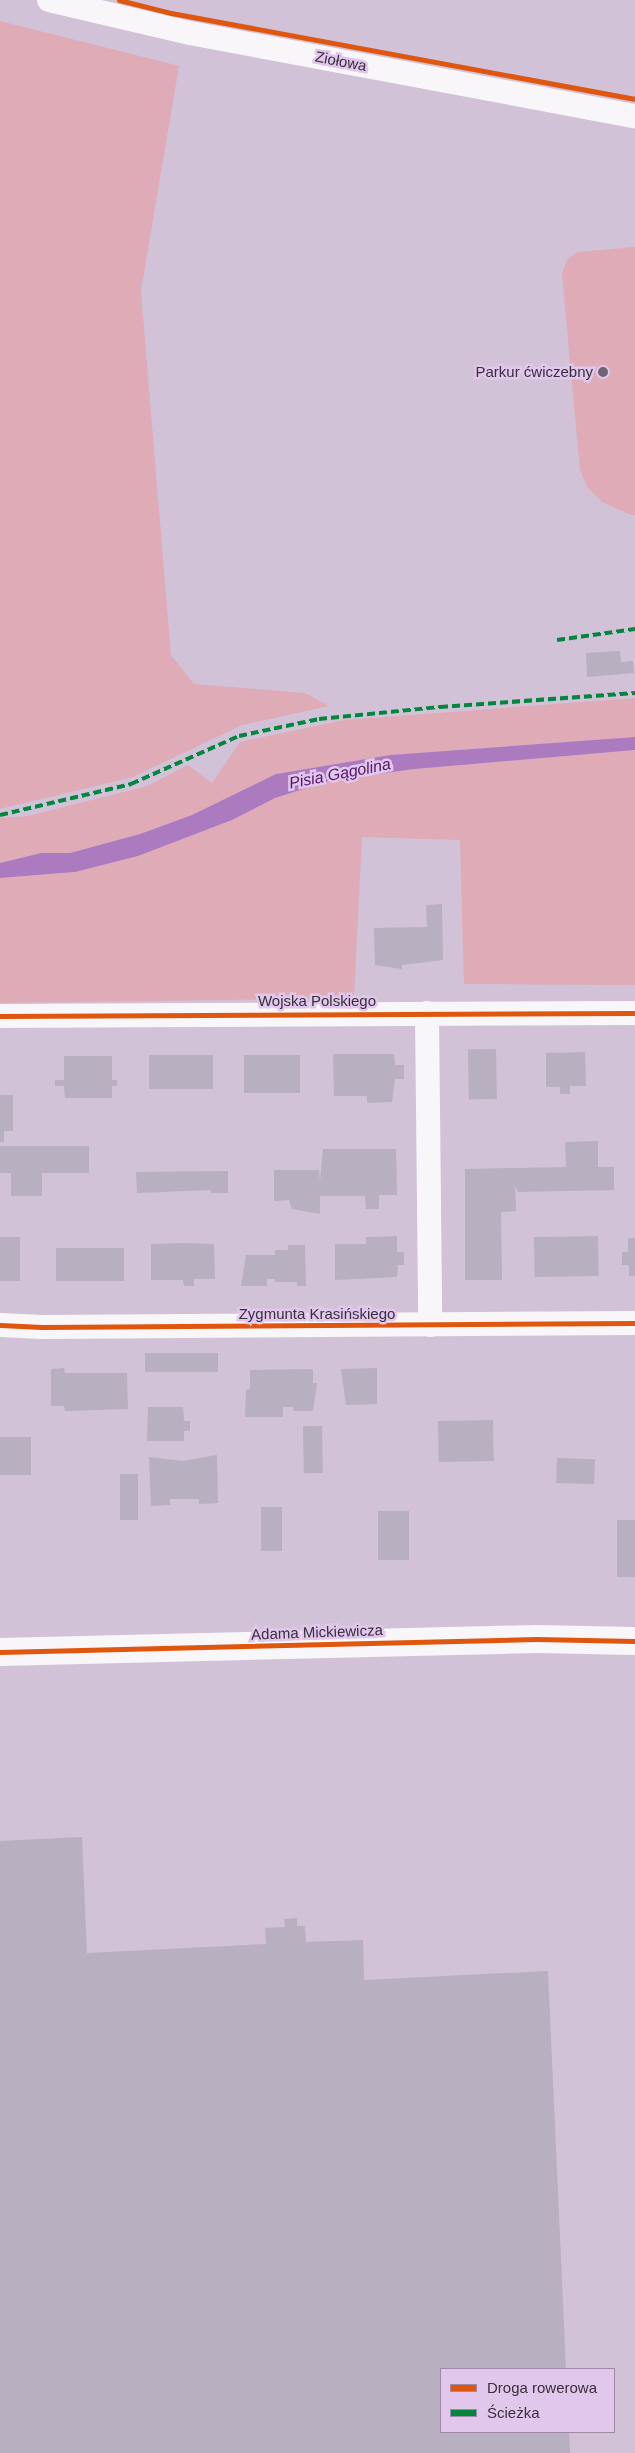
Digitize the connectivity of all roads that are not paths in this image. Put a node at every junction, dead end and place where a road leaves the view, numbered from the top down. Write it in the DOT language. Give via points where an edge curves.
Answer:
graph roads {
  1 [pos="49,0"];
  2 [pos="635,116"];
  3 [pos="427,1013"];
  4 [pos="635,1013"];
  5 [pos="0,1016"];
  6 [pos="635,1323"];
  7 [pos="0,1325"];
  8 [pos="430,1325"];
  9 [pos="635,1641"];
  10 [pos="0,1652"];
  1 -- 2 [label="street, Ziołowa" via="190,33"];
  3 -- 4 [label="street, Wojska Polskiego"];
  3 -- 5 [label="street, Wojska Polskiego"];
  3 -- 8 [label="street"];
  6 -- 8 [label="street, Zygmunta Krasińskiego"];
  7 -- 8 [label="street, Zygmunta Krasińskiego" via="42,1328"];
  9 -- 10 [label="street, Adama Mickiewicza" via="526,1640"];
}
